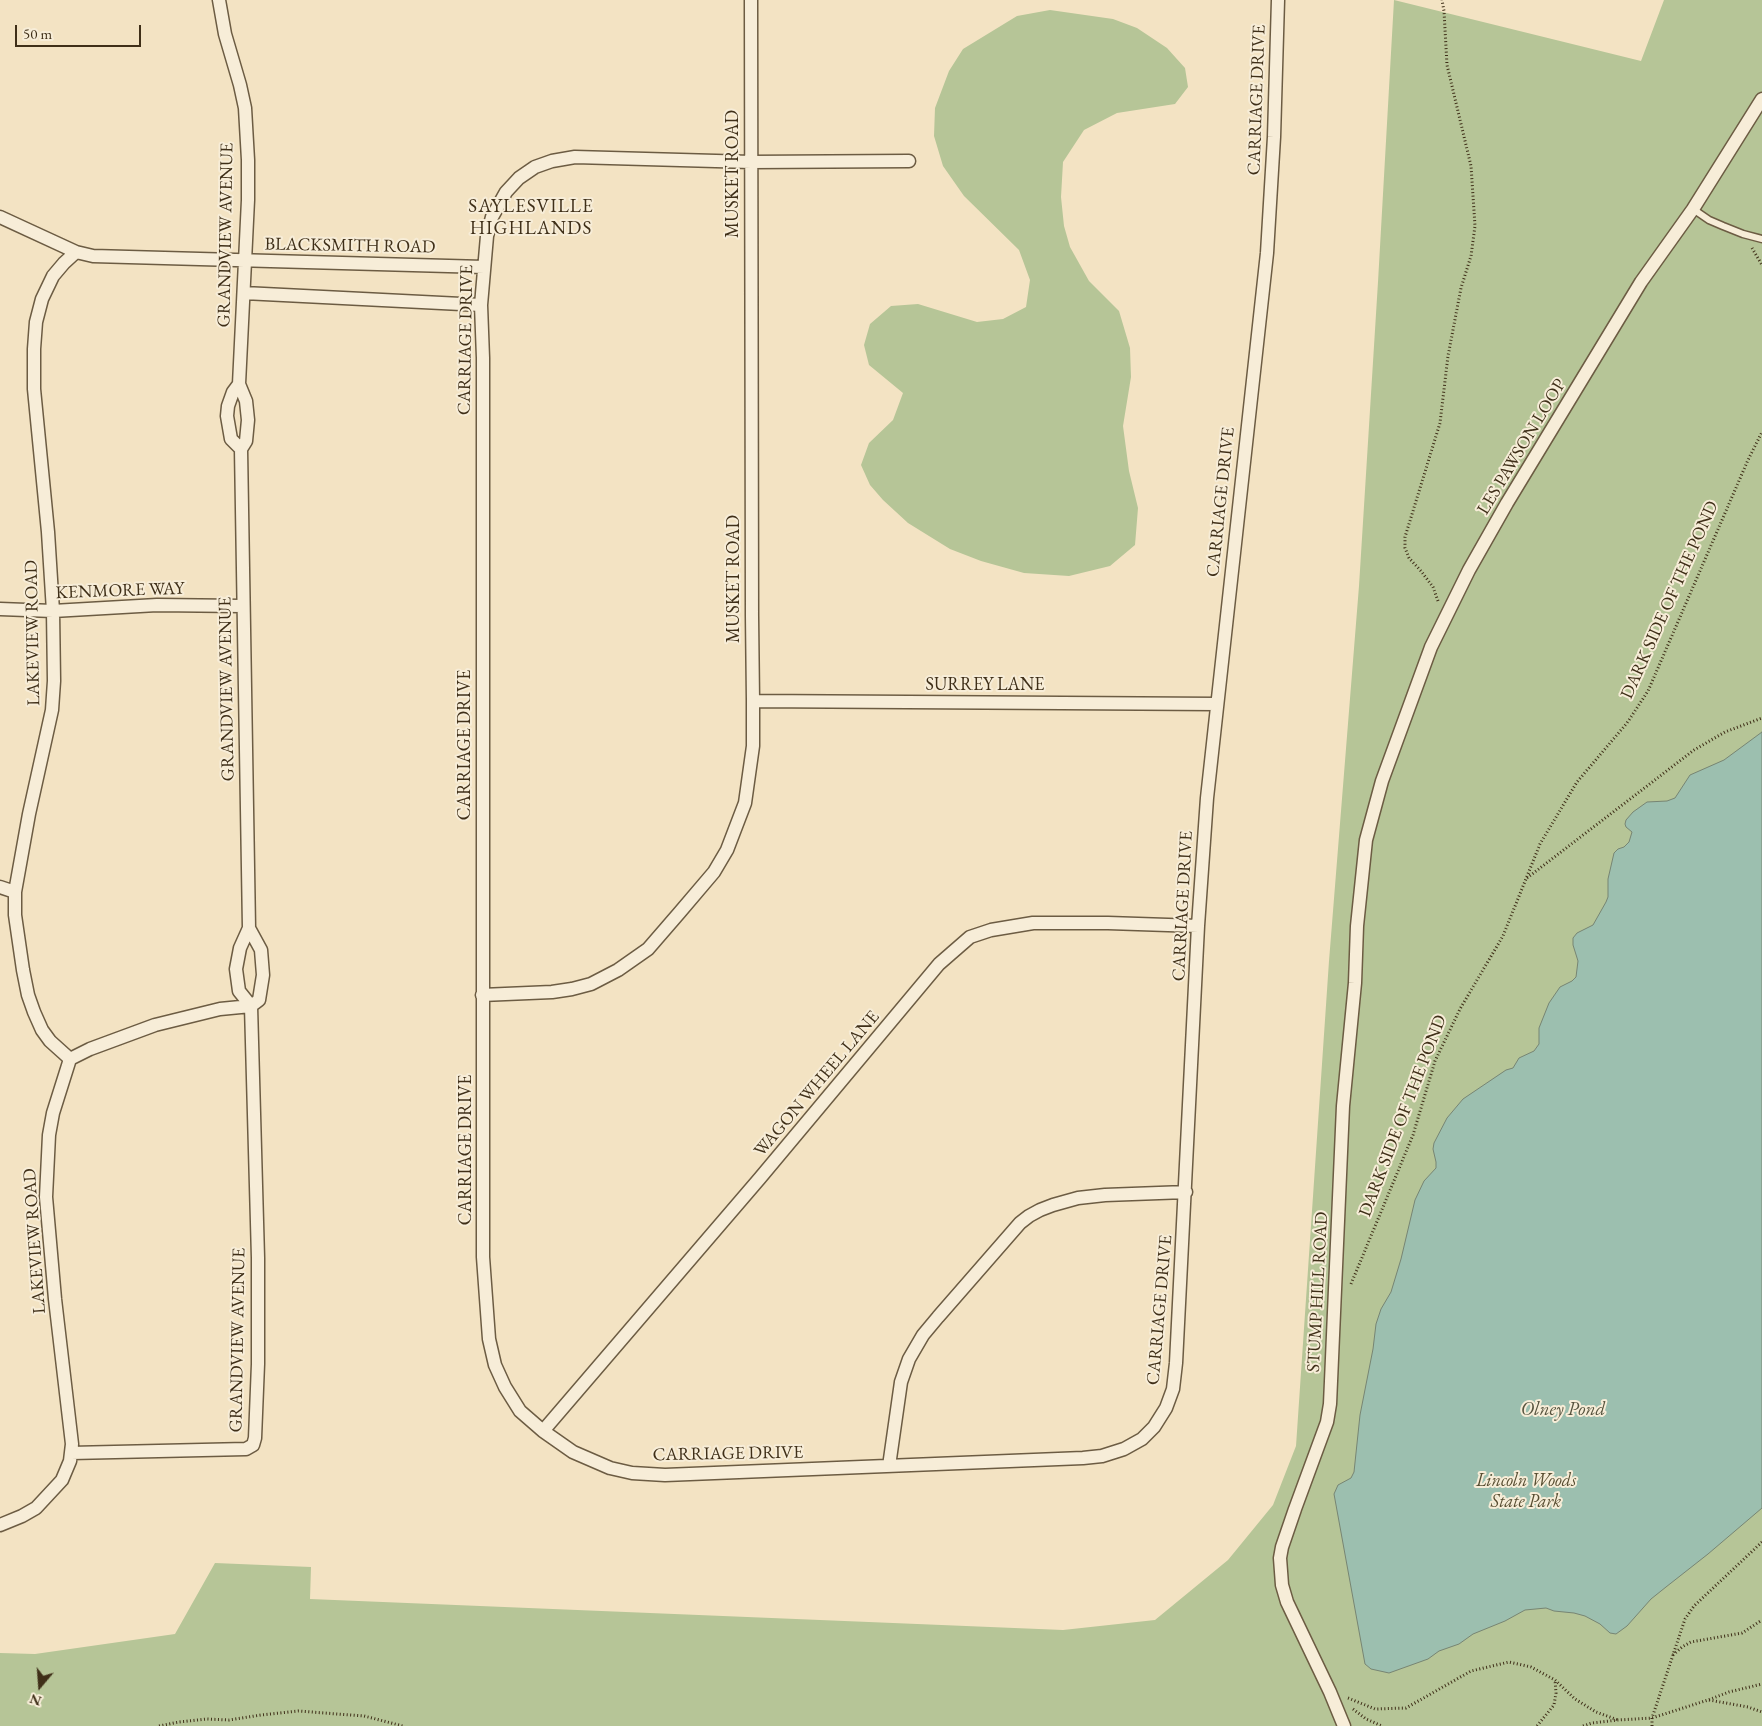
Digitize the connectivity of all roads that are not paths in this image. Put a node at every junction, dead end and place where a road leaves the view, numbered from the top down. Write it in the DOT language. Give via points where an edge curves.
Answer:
graph roads {
  1 [pos="219,0"];
  2 [pos="750,0"];
  3 [pos="1278,0"];
  4 [pos="1762,99"];
  5 [pos="908,161"];
  6 [pos="751,162"];
  7 [pos="1693,209"];
  8 [pos="0,217"];
  9 [pos="1762,239"];
  10 [pos="76,252"];
  11 [pos="245,261"];
  12 [pos="484,267"];
  13 [pos="244,294"];
  14 [pos="481,305"];
  15 [pos="238,384"];
  16 [pos="241,449"];
  17 [pos="242,606"];
  18 [pos="0,609"];
  19 [pos="53,611"];
  20 [pos="753,701"];
  21 [pos="1217,704"];
  22 [pos="1366,840"];
  23 [pos="0,887"];
  24 [pos="15,892"];
  25 [pos="1198,926"];
  26 [pos="249,928"];
  27 [pos="482,995"];
  28 [pos="250,1006"];
  29 [pos="70,1059"];
  30 [pos="1186,1192"];
  31 [pos="543,1431"];
  32 [pos="71,1453"];
  33 [pos="889,1466"];
  34 [pos="0,1525"];
  35 [pos="1344,1726"];
  1 -- 11 [label="street, GRANDVIEW AVENUE" via="245,108 248,192"];
  2 -- 6 [label="street, MUSKET ROAD"];
  3 -- 21 [label="street, CARRIAGE DRIVE" via="1267,253"];
  4 -- 7 [label="street, LES PAWSON LOOP"];
  5 -- 6 [label="street, CARRIAGE DRIVE"];
  6 -- 12 [label="street, CARRIAGE DRIVE" via="575,157 535,167 519,178 499,203 487,236"];
  6 -- 20 [label="street, MUSKET ROAD"];
  7 -- 9 [label="lane" via="1709,220"];
  7 -- 22 [label="street, LES PAWSON LOOP" via="1642,282 1469,570 1431,647 1403,720"];
  8 -- 10 [label="street, BLACKSMITH ROAD"];
  10 -- 11 [label="street, BLACKSMITH ROAD" via="93,256"];
  10 -- 19 [label="street, LAKEVIEW ROAD" via="53,276 42,299 34,349 34,389 46,494"];
  11 -- 12 [label="street, BLACKSMITH ROAD"];
  11 -- 13 [label="street, GRANDVIEW AVENUE"];
  12 -- 14 [label="street, CARRIAGE DRIVE"];
  13 -- 14 [label="street"];
  13 -- 15 [label="street, GRANDVIEW AVENUE"];
  14 -- 27 [label="street, CARRIAGE DRIVE"];
  15 -- 16 [label="street, GRANDVIEW AVENUE" via="246,401 248,420 246,440"];
  15 -- 16 [label="street, GRANDVIEW AVENUE" via="227,416 231,439"];
  16 -- 17 [label="street, GRANDVIEW AVENUE"];
  17 -- 19 [label="street, KENMORE WAY" via="157,605"];
  17 -- 26 [label="street, GRANDVIEW AVENUE"];
  18 -- 19 [label="street, KENMORE WAY"];
  19 -- 24 [label="street, LAKEVIEW ROAD" via="52,710"];
  20 -- 21 [label="street, SURREY LANE"];
  20 -- 27 [label="street, MUSKET ROAD" via="753,746 745,803 728,850 703,885 648,949 591,984 552,992"];
  21 -- 25 [label="street, CARRIAGE DRIVE"];
  22 -- 35 [label="street, STUMP HILL ROAD" via="1343,1106 1330,1404 1327,1422 1280,1558 1287,1602"];
  23 -- 24 [label="street"];
  24 -- 29 [label="street, LAKEVIEW ROAD" via="15,914 28,996 42,1030"];
  25 -- 30 [label="street, CARRIAGE DRIVE"];
  25 -- 31 [label="street, WAGON WHEEL LANE" via="1033,923 970,936 939,964"];
  26 -- 28 [label="street, GRANDVIEW AVENUE" via="240,948 236,969 239,991"];
  26 -- 28 [label="street, GRANDVIEW AVENUE" via="261,950 263,975 259,1000"];
  27 -- 31 [label="street, CARRIAGE DRIVE" via="483,1257 488,1339 505,1388 520,1411"];
  28 -- 29 [label="street" via="220,1009 156,1025"];
  28 -- 32 [label="street, GRANDVIEW AVENUE" via="258,1258 258,1364 253,1445 224,1451"];
  29 -- 32 [label="street, LAKEVIEW ROAD" via="52,1120 46,1197"];
  30 -- 33 [label="street" via="1078,1198 1040,1210 1020,1223 923,1335 909,1359 901,1382"];
  30 -- 33 [label="street, CARRIAGE DRIVE" via="1173,1389 1166,1408 1142,1439 1102,1456"];
  31 -- 33 [label="street, CARRIAGE DRIVE" via="573,1452 602,1465 632,1473 665,1475"];
  32 -- 34 [label="street" via="62,1480 52,1492 36,1508"];
}
